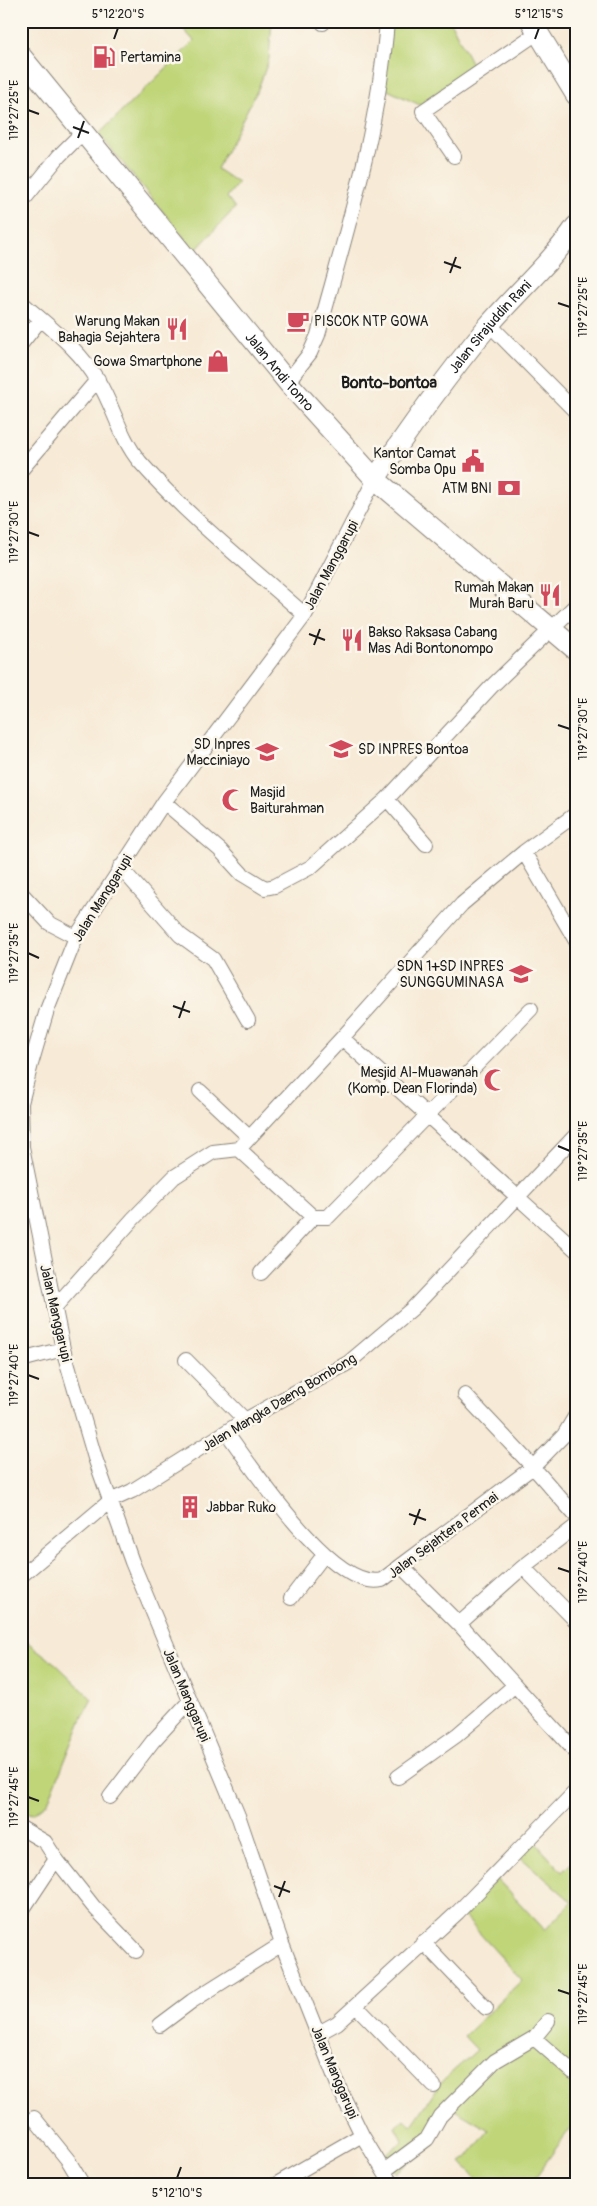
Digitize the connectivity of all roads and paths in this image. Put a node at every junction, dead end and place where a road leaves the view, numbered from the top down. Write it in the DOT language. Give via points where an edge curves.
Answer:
graph roads {
  1 [pos="387,21"];
  2 [pos="534,27"];
  3 [pos="21,56"];
  4 [pos="576,95"];
  5 [pos="83,132"];
  6 [pos="454,156"];
  7 [pos="21,203"];
  8 [pos="576,226"];
  9 [pos="21,302"];
  10 [pos="40,320"];
  11 [pos="490,325"];
  12 [pos="21,344"];
  13 [pos="98,380"];
  14 [pos="288,381"];
  15 [pos="576,412"];
  16 [pos="21,470"];
  17 [pos="375,479"];
  18 [pos="576,605"];
  19 [pos="305,615"];
  20 [pos="552,628"];
  21 [pos="576,650"];
  22 [pos="387,799"];
  23 [pos="164,802"];
  24 [pos="576,814"];
  25 [pos="426,844"];
  26 [pos="524,852"];
  27 [pos="120,868"];
  28 [pos="21,893"];
  29 [pos="76,937"];
  30 [pos="576,941"];
  31 [pos="531,1009"];
  32 [pos="248,1020"];
  33 [pos="342,1038"];
  34 [pos="200,1091"];
  35 [pos="21,1103"];
  36 [pos="427,1117"];
  37 [pos="576,1135"];
  38 [pos="249,1137"];
  39 [pos="239,1149"];
  40 [pos="518,1196"];
  41 [pos="314,1217"];
  42 [pos="576,1250"];
  43 [pos="261,1273"];
  44 [pos="54,1308"];
  45 [pos="63,1349"];
  46 [pos="21,1360"];
  47 [pos="186,1360"];
  48 [pos="465,1395"];
  49 [pos="576,1415"];
  50 [pos="245,1420"];
  51 [pos="227,1433"];
  52 [pos="533,1467"];
  53 [pos="110,1501"];
  54 [pos="576,1516"];
  55 [pos="576,1526"];
  56 [pos="324,1555"];
  57 [pos="401,1566"];
  58 [pos="523,1567"];
  59 [pos="21,1576"];
  60 [pos="291,1598"];
  61 [pos="576,1621"];
  62 [pos="459,1624"];
  63 [pos="515,1685"];
  64 [pos="189,1702"];
  65 [pos="576,1752"];
  66 [pos="398,1777"];
  67 [pos="576,1791"];
  68 [pos="110,1797"];
  69 [pos="21,1828"];
  70 [pos="56,1859"];
  71 [pos="21,1912"];
  72 [pos="423,1942"];
  73 [pos="282,1944"];
  74 [pos="136,1950"];
  75 [pos="356,2006"];
  76 [pos="486,2008"];
  77 [pos="548,2021"];
  78 [pos="160,2025"];
  79 [pos="317,2034"];
  80 [pos="534,2038"];
  81 [pos="573,2072"];
  82 [pos="434,2086"];
  83 [pos="34,2118"];
  84 [pos="362,2135"];
  85 [pos="384,2171"];
  86 [pos="83,2185"];
  87 [pos="275,2185"];
  88 [pos="392,2185"];
  1 -- 14 [label="street" via="378,97 321,326 310,353"];
  2 -- 4 [label="street"];
  2 -- 6 [label="street" via="423,111"];
  3 -- 5 [label="street, Jalan Andi Tonro"];
  5 -- 7 [label="street"];
  5 -- 14 [label="street, Jalan Andi Tonro"];
  8 -- 11 [label="street, Jalan Sirajuddin Rani" via="550,260"];
  9 -- 10 [label="street"];
  10 -- 12 [label="street"];
  10 -- 13 [label="street" via="75,352"];
  11 -- 15 [label="street"];
  11 -- 17 [label="street, Jalan Sirajuddin Rani" via="451,371"];
  13 -- 16 [label="street"];
  13 -- 19 [label="street" via="117,424 140,461 204,526"];
  14 -- 17 [label="street, Jalan Andi Tonro"];
  17 -- 19 [label="street, Jalan Manggarupi"];
  17 -- 20 [label="street, Jalan Andi Tonro"];
  18 -- 20 [label="street"];
  19 -- 23 [label="street, Jalan Manggarupi"];
  20 -- 21 [label="street, Jalan Andi Tonro"];
  20 -- 22 [label="street" via="491,687"];
  22 -- 23 [label="street" via="311,867 269,888 242,874 220,850"];
  22 -- 25 [label="street"];
  23 -- 27 [label="street, Jalan Manggarupi"];
  24 -- 26 [label="street"];
  26 -- 30 [label="street"];
  26 -- 33 [label="street" via="462,904"];
  27 -- 29 [label="street, Jalan Manggarupi"];
  27 -- 32 [label="street" via="180,935 213,959"];
  28 -- 29 [label="street" via="49,923"];
  29 -- 35 [label="street, Jalan Manggarupi" via="47,1010"];
  31 -- 36 [label="street"];
  33 -- 36 [label="street"];
  33 -- 38 [label="street"];
  34 -- 38 [label="street"];
  35 -- 44 [label="street, Jalan Manggarupi" via="22,1147"];
  36 -- 40 [label="street"];
  36 -- 41 [label="street" via="328,1217"];
  37 -- 40 [label="street, Jalan Mangka Daeng Bombong"];
  38 -- 39 [label="street"];
  39 -- 41 [label="street"];
  39 -- 44 [label="street" via="213,1152 174,1177"];
  40 -- 42 [label="street"];
  40 -- 50 [label="street, Jalan Mangka Daeng Bombong" via="413,1308 386,1332 348,1362"];
  41 -- 43 [label="street"];
  44 -- 45 [label="street, Jalan Manggarupi"];
  45 -- 46 [label="street"];
  45 -- 53 [label="street, Jalan Manggarupi"];
  47 -- 50 [label="street"];
  48 -- 52 [label="street"];
  49 -- 52 [label="street, Jalan Sejahtera Permai" via="564,1435"];
  50 -- 51 [label="street, Jalan Mangka Daeng Bombong"];
  51 -- 53 [label="street, Jalan Mangka Daeng Bombong"];
  51 -- 56 [label="street, Jalan Sejahtera Permai" via="288,1514"];
  52 -- 54 [label="street"];
  52 -- 57 [label="street, Jalan Sejahtera Permai"];
  53 -- 59 [label="street, Jalan Mangka Daeng Bombong"];
  53 -- 64 [label="street, Jalan Manggarupi"];
  55 -- 58 [label="street"];
  56 -- 57 [label="street, Jalan Sejahtera Permai" via="352,1575 372,1582 382,1580"];
  56 -- 60 [label="street"];
  57 -- 62 [label="street"];
  58 -- 61 [label="street"];
  58 -- 62 [label="street"];
  62 -- 63 [label="street"];
  63 -- 65 [label="street"];
  63 -- 66 [label="street" via="457,1735"];
  64 -- 68 [label="street"];
  64 -- 73 [label="street, Jalan Manggarupi" via="239,1818"];
  67 -- 72 [label="street" via="491,1880"];
  69 -- 70 [label="street" via="45,1842"];
  70 -- 71 [label="street"];
  70 -- 74 [label="street" via="93,1906"];
  72 -- 75 [label="street"];
  72 -- 76 [label="street"];
  73 -- 78 [label="street"];
  73 -- 79 [label="street, Jalan Manggarupi"];
  75 -- 79 [label="street" via="338,2023"];
  75 -- 82 [label="street"];
  77 -- 80 [label="street"];
  79 -- 84 [label="street, Jalan Manggarupi"];
  80 -- 81 [label="street"];
  80 -- 85 [label="street" via="495,2061 440,2116 427,2139"];
  83 -- 86 [label="street" via="68,2160"];
  84 -- 85 [label="street, Jalan Manggarupi"];
  84 -- 87 [label="street"];
  85 -- 88 [label="street, Jalan Manggarupi"];
}
